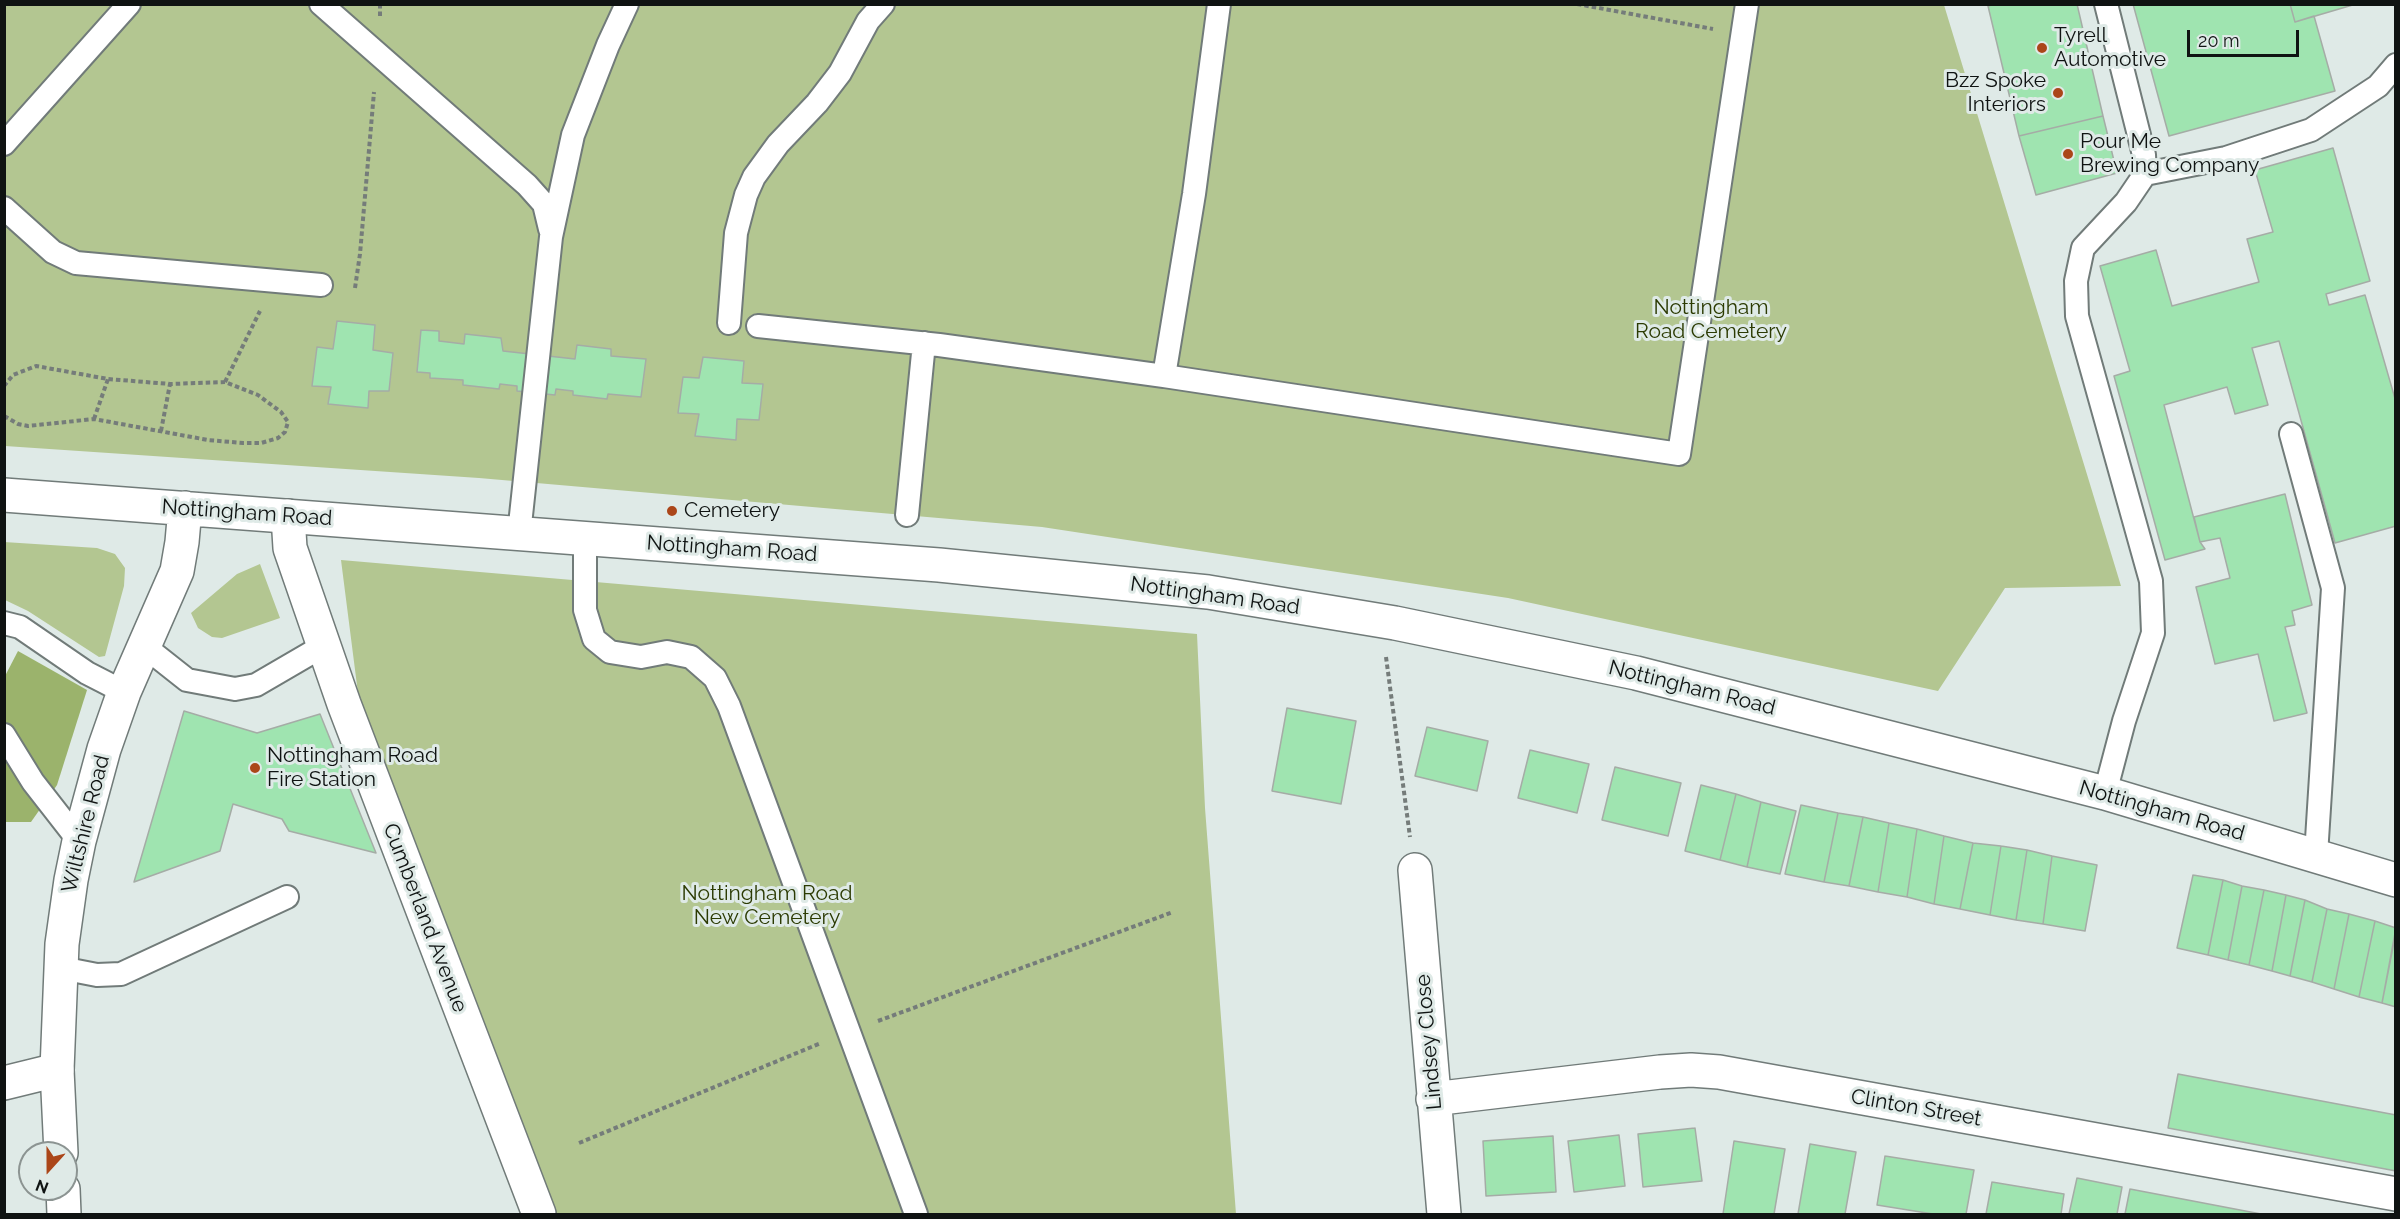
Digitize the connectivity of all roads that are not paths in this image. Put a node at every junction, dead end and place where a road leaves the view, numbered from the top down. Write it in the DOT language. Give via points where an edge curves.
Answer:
graph roads {
  1 [pos="129,4"];
  2 [pos="321,4"];
  3 [pos="627,4"];
  4 [pos="882,4"];
  5 [pos="1219,4"];
  6 [pos="1748,4"];
  7 [pos="2106,4"];
  8 [pos="2396,65"];
  9 [pos="4,144"];
  10 [pos="2145,174"];
  11 [pos="4,208"];
  12 [pos="551,237"];
  13 [pos="321,285"];
  14 [pos="729,323"];
  15 [pos="758,326"];
  16 [pos="924,343"];
  17 [pos="1164,376"];
  18 [pos="2291,435"];
  19 [pos="4,495"];
  20 [pos="184,508"];
  21 [pos="907,515"];
  22 [pos="288,516"];
  23 [pos="519,534"];
  24 [pos="585,538"];
  25 [pos="4,623"];
  26 [pos="322,645"];
  27 [pos="144,646"];
  28 [pos="124,692"];
  29 [pos="4,735"];
  30 [pos="2105,793"];
  31 [pos="79,841"];
  32 [pos="2316,855"];
  33 [pos="1414,870"];
  34 [pos="2396,880"];
  35 [pos="287,897"];
  36 [pos="61,968"];
  37 [pos="57,1070"];
  38 [pos="4,1083"];
  39 [pos="1433,1099"];
  40 [pos="60,1141"];
  41 [pos="2396,1194"];
  42 [pos="539,1215"];
  43 [pos="916,1215"];
  44 [pos="1444,1215"];
  1 -- 9 [label="lane"];
  2 -- 12 [label="lane" via="527,185 544,204"];
  3 -- 12 [label="lane" via="573,135"];
  4 -- 14 [label="lane" via="868,21 840,73 754,177 736,233"];
  5 -- 17 [label="lane" via="1194,194"];
  6 -- 17 [label="lane" via="1679,454"];
  7 -- 10 [label="lane" via="2144,156"];
  8 -- 10 [label="lane" via="2378,86 2311,130 2226,158"];
  10 -- 30 [label="lane" via="2126,202 2083,248 2076,281 2077,316 2151,581 2153,633"];
  11 -- 13 [label="lane" via="53,252 76,263"];
  12 -- 23 [label="lane"];
  15 -- 16 [label="lane"];
  16 -- 17 [label="lane"];
  16 -- 21 [label="lane"];
  18 -- 32 [label="lane" via="2333,588"];
  19 -- 20 [label="street, Nottingham Road"];
  20 -- 22 [label="street, Nottingham Road"];
  20 -- 27 [label="street, Wiltshire Road" via="177,571"];
  22 -- 23 [label="street, Nottingham Road"];
  22 -- 26 [label="street, Cumberland Avenue" via="290,548"];
  23 -- 24 [label="street, Nottingham Road"];
  24 -- 30 [label="street, Nottingham Road" via="1208,592 1395,623 1636,673"];
  24 -- 43 [label="lane" via="585,610 594,639 610,652 641,657 667,652 691,657 715,678 729,706"];
  25 -- 28 [label="lane" via="20,627 87,673"];
  26 -- 27 [label="lane" via="256,685 235,689 187,680"];
  26 -- 42 [label="street, Cumberland Avenue"];
  27 -- 28 [label="street, Wiltshire Road"];
  28 -- 31 [label="street, Wiltshire Road"];
  29 -- 31 [label="lane" via="33,782"];
  30 -- 32 [label="street, Nottingham Road"];
  31 -- 36 [label="street, Wiltshire Road"];
  32 -- 34 [label="street, Nottingham Road"];
  33 -- 39 [label="street, Lindsey Close"];
  35 -- 36 [label="lane" via="121,974 98,975"];
  36 -- 37 [label="street, Wiltshire Road"];
  37 -- 38 [label="street"];
  37 -- 40 [label="street, Wiltshire Road"];
  39 -- 41 [label="street, Clinton Street" via="1660,1072 1719,1072"];
  39 -- 44 [label="street, Lindsey Close"];
}
